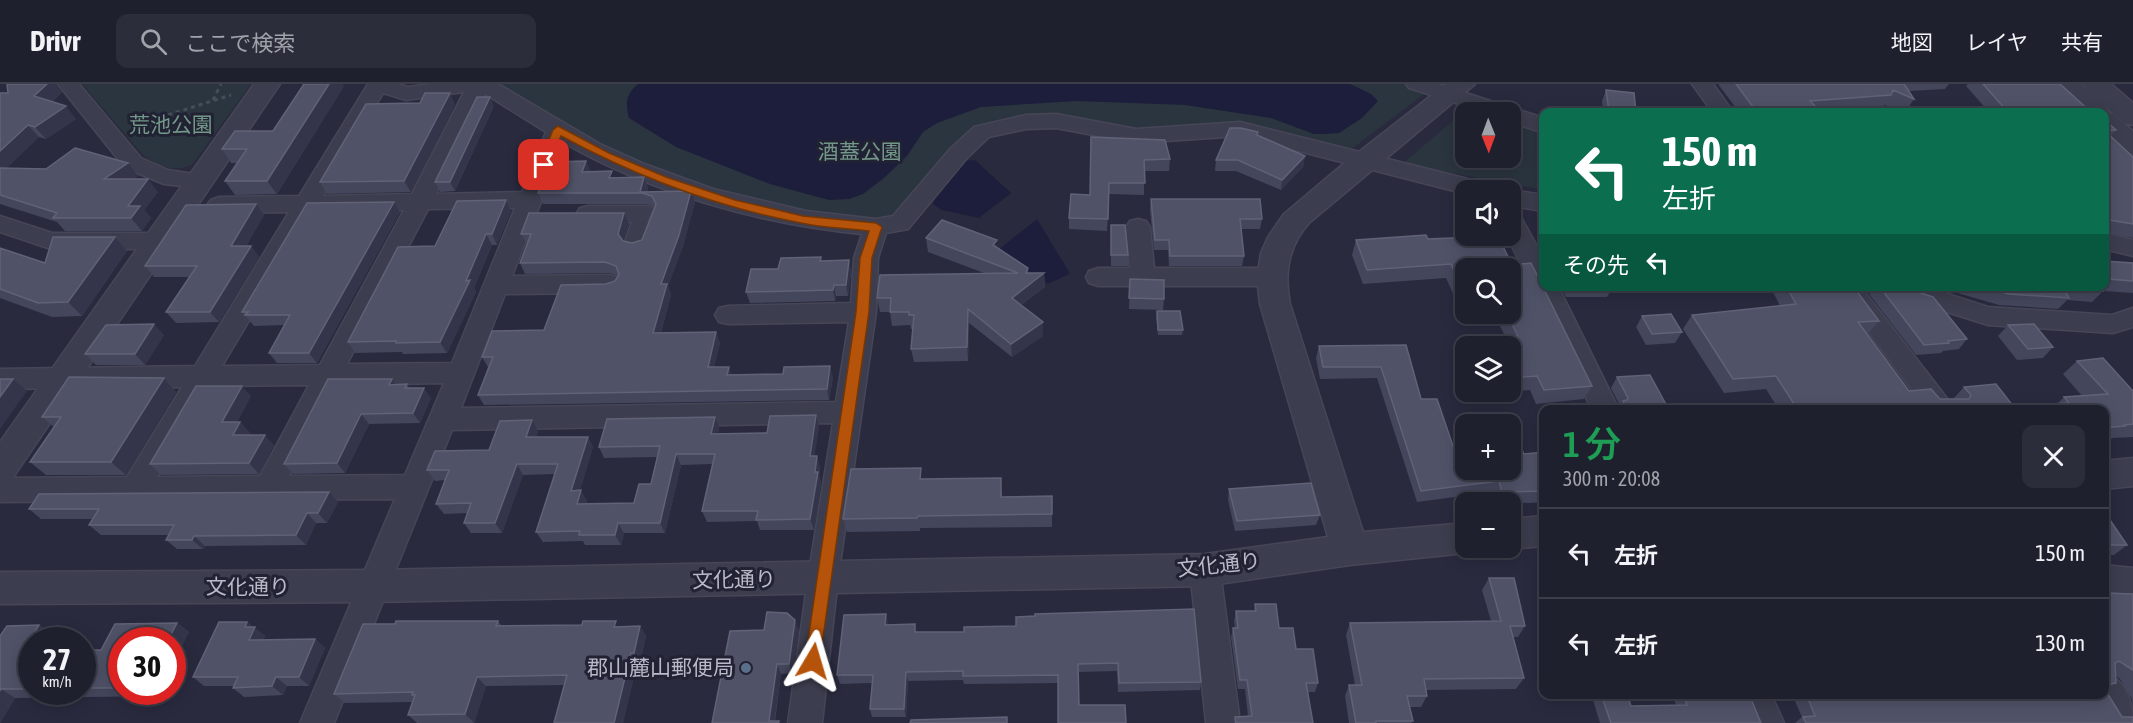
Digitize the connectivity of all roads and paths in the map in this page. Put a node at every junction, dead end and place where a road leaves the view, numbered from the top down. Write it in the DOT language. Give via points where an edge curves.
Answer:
graph roads {
  1 [pos="68,84"];
  2 [pos="221,84"];
  3 [pos="1416,84"];
  4 [pos="1702,84"];
  5 [pos="2066,84"];
  6 [pos="2096,84"];
  7 [pos="478,86"];
  8 [pos="254,88"];
  9 [pos="1455,89"];
  10 [pos="213,101"];
  11 [pos="1483,102"];
  12 [pos="1719,108"];
  13 [pos="2092,108"];
  14 [pos="2121,116"];
  15 [pos="1521,118"];
  16 [pos="1539,124"];
  17 [pos="129,128"];
  18 [pos="558,130"];
  19 [pos="2133,146"];
  20 [pos="1365,160"];
  21 [pos="199,181"];
  22 [pos="1455,183"];
  23 [pos="1521,200"];
  24 [pos="420,202"];
  25 [pos="1539,202"];
  26 [pos="308,203"];
  27 [pos="182,206"];
  28 [pos="542,211"];
  29 [pos="0,224"];
  30 [pos="876,227"];
  31 [pos="1138,227"];
  32 [pos="1521,240"];
  33 [pos="158,241"];
  34 [pos="2109,241"];
  35 [pos="636,244"];
  36 [pos="2133,248"];
  37 [pos="1539,275"];
  38 [pos="1098,277"];
  39 [pos="1143,277"];
  40 [pos="1272,277"];
  41 [pos="610,284"];
  42 [pos="496,285"];
  43 [pos="1547,291"];
  44 [pos="1850,291"];
  45 [pos="1909,291"];
  46 [pos="863,312"];
  47 [pos="728,315"];
  48 [pos="2133,317"];
  49 [pos="462,373"];
  50 [pos="328,374"];
  51 [pos="203,376"];
  52 [pos="62,378"];
  53 [pos="0,379"];
  54 [pos="1604,405"];
  55 [pos="1939,405"];
  56 [pos="848,412"];
  57 [pos="443,419"];
  58 [pos="0,469"];
  59 [pos="2133,472"];
  60 [pos="2109,474"];
  61 [pos="415,487"];
  62 [pos="268,488"];
  63 [pos="135,489"];
  64 [pos="0,490"];
  65 [pos="1539,531"];
  66 [pos="1521,533"];
  67 [pos="1455,539"];
  68 [pos="1350,549"];
  69 [pos="1205,570"];
  70 [pos="823,578"];
  71 [pos="2109,579"];
  72 [pos="2133,581"];
  73 [pos="373,586"];
  74 [pos="0,588"];
  75 [pos="2109,695"];
  76 [pos="1756,699"];
  77 [pos="317,723"];
  78 [pos="805,723"];
  79 [pos="1223,723"];
  80 [pos="1767,723"];
  81 [pos="2126,723"];
  1 -- 21 [label="street" via="133,163 164,177"];
  2 -- 10 [label="path"];
  3 -- 9 [label="street"];
  4 -- 12 [label="street"];
  5 -- 13 [label="street"];
  6 -- 14 [label="street"];
  7 -- 18 [label="street" via="488,87"];
  7 -- 24 [label="street"];
  7 -- 26 [label="street" via="406,94 378,84"];
  8 -- 10 [label="path"];
  8 -- 21 [label="street"];
  9 -- 11 [label="street"];
  9 -- 20 [label="street"];
  10 -- 17 [label="path"];
  14 -- 19 [label="street"];
  15 -- 16 [label="street"];
  18 -- 28 [label="street"];
  18 -- 30 [label="street" via="662,180 733,204 803,220"];
  20 -- 22 [label="street"];
  20 -- 30 [label="street" via="1240,129 1136,136 1056,121 1026,122 982,132 959,153 900,223"];
  20 -- 40 [label="street" via="1291,225 1276,252"];
  21 -- 27 [label="street"];
  23 -- 25 [label="street"];
  24 -- 26 [label="street"];
  24 -- 28 [label="street"];
  24 -- 50 [label="street"];
  26 -- 27 [label="street"];
  26 -- 51 [label="street"];
  27 -- 33 [label="street"];
  28 -- 35 [label="street" via="646,214"];
  28 -- 42 [label="street"];
  29 -- 33 [label="street" via="51,242"];
  30 -- 46 [label="street" via="866,258"];
  31 -- 39 [label="street"];
  32 -- 37 [label="street"];
  33 -- 52 [label="street"];
  34 -- 36 [label="street"];
  38 -- 39 [label="street"];
  39 -- 40 [label="street"];
  40 -- 68 [label="street" via="1281,326"];
  41 -- 42 [label="street"];
  42 -- 49 [label="street"];
  43 -- 54 [label="street"];
  44 -- 55 [label="street"];
  45 -- 48 [label="street" via="1988,316 2113,324"];
  46 -- 47 [label="street"];
  46 -- 56 [label="street"];
  49 -- 50 [label="street"];
  49 -- 57 [label="street"];
  50 -- 51 [label="street"];
  50 -- 62 [label="street"];
  51 -- 52 [label="street"];
  51 -- 63 [label="street"];
  52 -- 53 [label="street"];
  52 -- 58 [label="street"];
  56 -- 57 [label="street"];
  56 -- 70 [label="street"];
  57 -- 61 [label="street"];
  59 -- 60 [label="street"];
  61 -- 62 [label="street"];
  61 -- 73 [label="street"];
  62 -- 63 [label="street"];
  63 -- 64 [label="street"];
  65 -- 66 [label="street"];
  67 -- 68 [label="street, 文化通り"];
  68 -- 69 [label="street, 文化通り"];
  69 -- 70 [label="street, 文化通り"];
  69 -- 79 [label="street"];
  70 -- 73 [label="street, 文化通り"];
  70 -- 78 [label="street"];
  71 -- 72 [label="street"];
  73 -- 74 [label="street, 文化通り"];
  73 -- 77 [label="street"];
  75 -- 81 [label="street"];
  76 -- 80 [label="street"];
}
